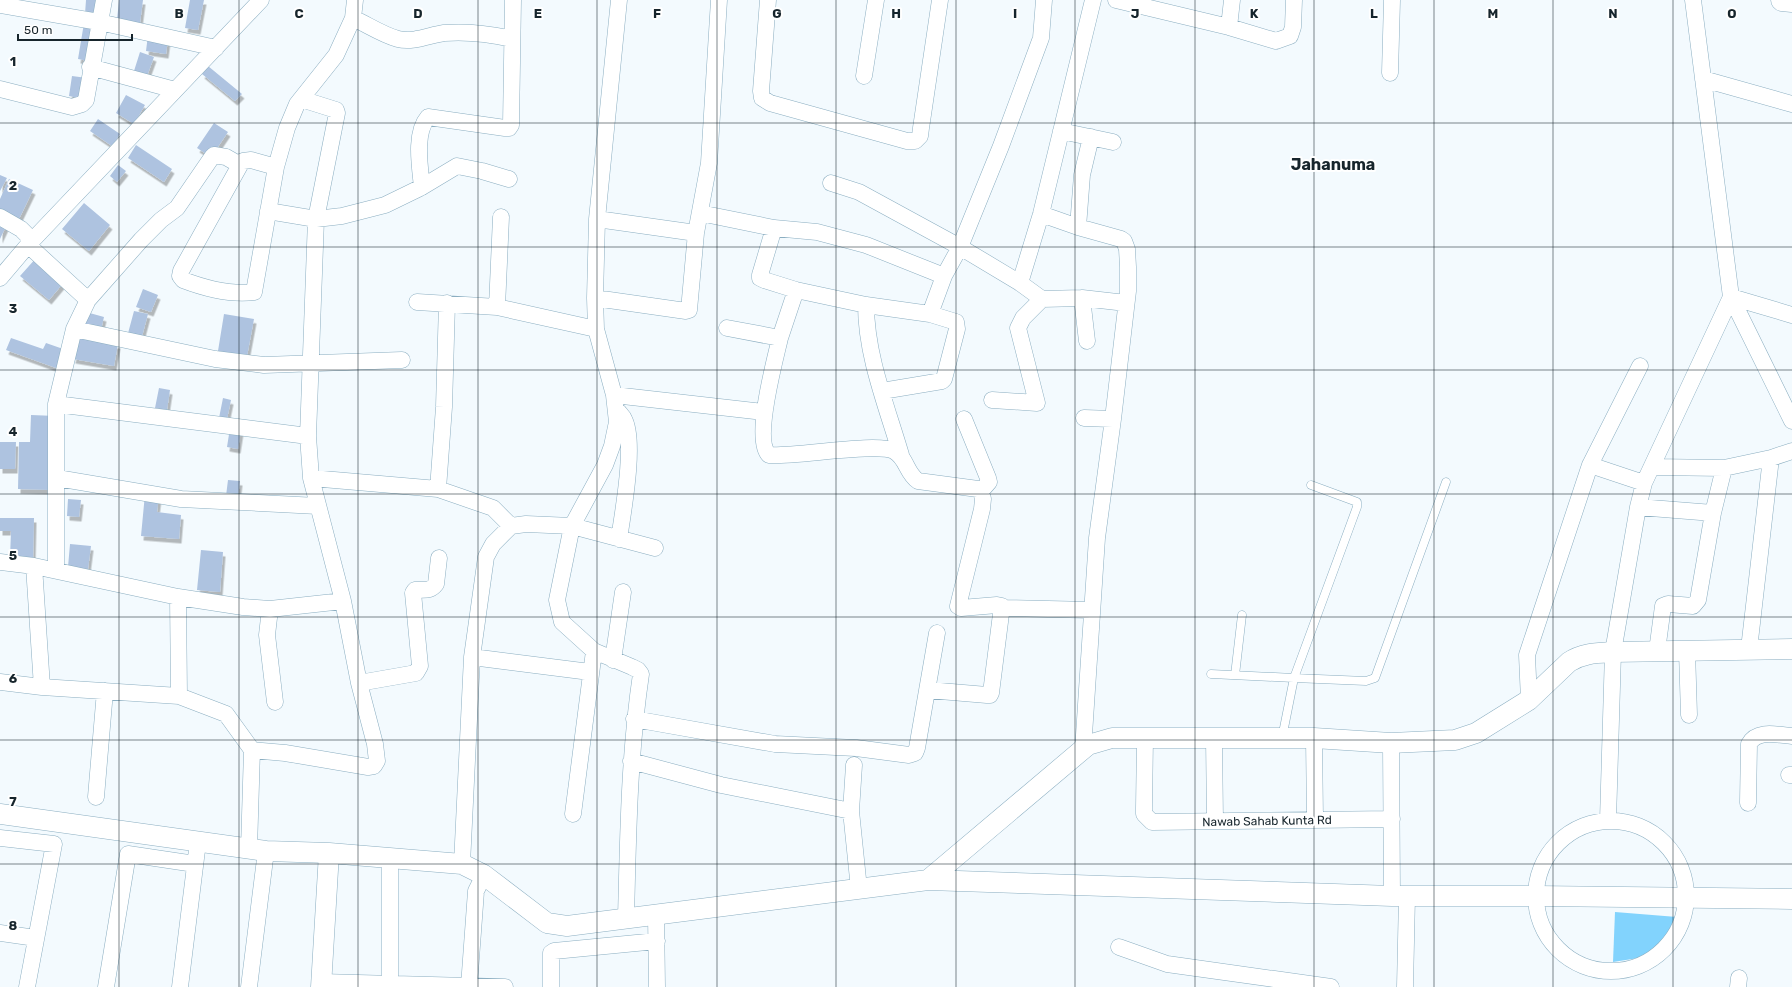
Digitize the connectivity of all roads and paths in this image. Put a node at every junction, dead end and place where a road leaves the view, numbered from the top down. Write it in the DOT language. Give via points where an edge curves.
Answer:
graph roads {
  1 [pos="104,0"];
  2 [pos="261,0"];
  3 [pos="355,0"];
  4 [pos="513,0"];
  5 [pos="619,0"];
  6 [pos="719,0"];
  7 [pos="768,0"];
  8 [pos="876,0"];
  9 [pos="940,0"];
  10 [pos="1044,0"];
  11 [pos="1093,0"];
  12 [pos="1116,0"];
  13 [pos="1232,0"];
  14 [pos="1294,0"];
  15 [pos="1392,0"];
  16 [pos="1693,0"];
  17 [pos="1782,0"];
  18 [pos="1792,1"];
  19 [pos="0,5"];
  20 [pos="353,18"];
  21 [pos="99,22"];
  22 [pos="1229,27"];
  23 [pos="512,39"];
  24 [pos="216,48"];
  25 [pos="90,67"];
  26 [pos="1390,73"];
  27 [pos="864,76"];
  28 [pos="1703,79"];
  29 [pos="0,89"];
  30 [pos="175,90"];
  31 [pos="301,99"];
  32 [pos="1792,104"];
  33 [pos="1061,131"];
  34 [pos="1091,137"];
  35 [pos="1113,142"];
  36 [pos="240,165"];
  37 [pos="276,167"];
  38 [pos="509,179"];
  39 [pos="831,183"];
  40 [pos="422,187"];
  41 [pos="268,211"];
  42 [pos="700,213"];
  43 [pos="1041,214"];
  44 [pos="0,217"];
  45 [pos="502,217"];
  46 [pos="316,219"];
  47 [pos="597,219"];
  48 [pos="1078,227"];
  49 [pos="774,228"];
  50 [pos="696,233"];
  51 [pos="28,246"];
  52 [pos="960,247"];
  53 [pos="944,276"];
  54 [pos="0,278"];
  55 [pos="1020,283"];
  56 [pos="796,290"];
  57 [pos="1731,297"];
  58 [pos="595,298"];
  59 [pos="1082,298"];
  60 [pos="1042,299"];
  61 [pos="88,300"];
  62 [pos="417,302"];
  63 [pos="1126,303"];
  64 [pos="448,304"];
  65 [pos="866,305"];
  66 [pos="497,307"];
  67 [pos="930,314"];
  68 [pos="1792,315"];
  69 [pos="727,328"];
  70 [pos="74,329"];
  71 [pos="596,329"];
  72 [pos="780,338"];
  73 [pos="1087,341"];
  74 [pos="402,360"];
  75 [pos="310,364"];
  76 [pos="1640,366"];
  77 [pos="882,391"];
  78 [pos="992,400"];
  79 [pos="615,402"];
  80 [pos="56,404"];
  81 [pos="764,412"];
  82 [pos="1084,418"];
  83 [pos="1114,418"];
  84 [pos="964,419"];
  85 [pos="1792,421"];
  86 [pos="308,436"];
  87 [pos="1792,451"];
  88 [pos="902,455"];
  89 [pos="1771,458"];
  90 [pos="1590,465"];
  91 [pos="1652,467"];
  92 [pos="1724,468"];
  93 [pos="57,478"];
  94 [pos="311,478"];
  95 [pos="1446,482"];
  96 [pos="1644,483"];
  97 [pos="1311,485"];
  98 [pos="438,489"];
  99 [pos="981,491"];
  100 [pos="318,506"];
  101 [pos="1638,507"];
  102 [pos="1713,513"];
  103 [pos="511,526"];
  104 [pos="572,526"];
  105 [pos="620,539"];
  106 [pos="655,548"];
  107 [pos="440,558"];
  108 [pos="0,562"];
  109 [pos="34,566"];
  110 [pos="56,570"];
  111 [pos="623,592"];
  112 [pos="178,597"];
  113 [pos="343,601"];
  114 [pos="1002,608"];
  115 [pos="270,609"];
  116 [pos="1091,610"];
  117 [pos="1242,615"];
  118 [pos="937,633"];
  119 [pos="1749,649"];
  120 [pos="1792,649"];
  121 [pos="594,651"];
  122 [pos="1657,651"];
  123 [pos="1687,651"];
  124 [pos="1613,652"];
  125 [pos="472,657"];
  126 [pos="613,660"];
  127 [pos="590,672"];
  128 [pos="1211,674"];
  129 [pos="1235,675"];
  130 [pos="1294,678"];
  131 [pos="0,682"];
  132 [pos="359,683"];
  133 [pos="42,687"];
  134 [pos="928,690"];
  135 [pos="105,692"];
  136 [pos="179,696"];
  137 [pos="1530,700"];
  138 [pos="275,702"];
  139 [pos="1689,715"];
  140 [pos="634,719"];
  141 [pos="1792,736"];
  142 [pos="1145,738"];
  143 [pos="1214,738"];
  144 [pos="1282,738"];
  145 [pos="1314,738"];
  146 [pos="1391,743"];
  147 [pos="252,750"];
  148 [pos="1083,750"];
  149 [pos="631,761"];
  150 [pos="854,765"];
  151 [pos="96,797"];
  152 [pos="1748,804"];
  153 [pos="851,811"];
  154 [pos="0,814"];
  155 [pos="573,814"];
  156 [pos="1392,819"];
  157 [pos="1315,820"];
  158 [pos="1608,820"];
  159 [pos="1215,821"];
  160 [pos="0,838"];
  161 [pos="198,842"];
  162 [pos="257,850"];
  163 [pos="329,853"];
  164 [pos="390,858"];
  165 [pos="195,864"];
  166 [pos="462,864"];
  167 [pos="484,875"];
  168 [pos="928,880"];
  169 [pos="859,889"];
  170 [pos="1399,896"];
  171 [pos="1536,896"];
  172 [pos="1687,898"];
  173 [pos="1792,899"];
  174 [pos="656,916"];
  175 [pos="626,919"];
  176 [pos="0,933"];
  177 [pos="36,938"];
  178 [pos="657,941"];
  179 [pos="1119,947"];
  180 [pos="390,984"];
  181 [pos="321,985"];
  182 [pos="469,986"];
  183 [pos="27,987"];
  184 [pos="106,987"];
  185 [pos="180,987"];
  186 [pos="249,987"];
  187 [pos="505,987"];
  188 [pos="551,987"];
  189 [pos="656,987"];
  190 [pos="1331,987"];
  191 [pos="1405,987"];
  1 -- 21 [label="street"];
  2 -- 24 [label="street"];
  3 -- 20 [label="street"];
  4 -- 23 [label="street"];
  5 -- 47 [label="street"];
  6 -- 42 [label="street" via="709,163"];
  7 -- 9 [label="street" via="762,98 770,103 907,141 915,141 920,136"];
  8 -- 27 [label="street"];
  10 -- 52 [label="street" via="1041,38"];
  11 -- 33 [label="street"];
  12 -- 22 [label="street"];
  13 -- 22 [label="street"];
  14 -- 22 [label="street" via="1292,27 1290,36 1286,39 1276,41"];
  15 -- 26 [label="street"];
  16 -- 28 [label="street"];
  17 -- 18 [label="main road"];
  19 -- 21 [label="street"];
  20 -- 23 [label="street" via="398,39 408,40 465,32"];
  20 -- 31 [label="street" via="336,55"];
  21 -- 24 [label="street"];
  21 -- 25 [label="street"];
  23 -- 40 [label="street" via="511,125 509,128 428,117 424,121 418,147"];
  24 -- 30 [label="street"];
  25 -- 29 [label="street" via="86,100 77,106 72,107"];
  25 -- 30 [label="street"];
  28 -- 32 [label="street"];
  28 -- 57 [label="street"];
  30 -- 51 [label="street"];
  31 -- 37 [label="street" via="287,128"];
  31 -- 46 [label="street" via="336,110 338,113"];
  33 -- 34 [label="street"];
  33 -- 43 [label="street"];
  34 -- 35 [label="street"];
  34 -- 48 [label="street" via="1082,175"];
  36 -- 37 [label="street" via="251,160"];
  36 -- 41 [label="street" via="180,276 191,283 209,288 254,292"];
  36 -- 61 [label="street" via="226,157 214,155 177,208 141,240"];
  37 -- 41 [label="street"];
  38 -- 40 [label="street" via="457,166"];
  39 -- 52 [label="street" via="859,192"];
  40 -- 46 [label="street" via="385,205 342,216"];
  41 -- 46 [label="street"];
  42 -- 49 [label="street"];
  42 -- 50 [label="street"];
  43 -- 48 [label="street"];
  43 -- 55 [label="street"];
  44 -- 51 [label="street" via="21,229 29,237"];
  45 -- 66 [label="street"];
  46 -- 75 [label="street"];
  47 -- 50 [label="street"];
  47 -- 58 [label="street"];
  48 -- 63 [label="street" via="1124,241 1128,267"];
  49 -- 53 [label="street" via="817,232 866,245"];
  49 -- 56 [label="street" via="760,278"];
  50 -- 58 [label="street" via="689,310"];
  51 -- 54 [label="street"];
  51 -- 61 [label="street"];
  52 -- 53 [label="street"];
  52 -- 55 [label="street"];
  53 -- 67 [label="street"];
  55 -- 60 [label="street"];
  56 -- 65 [label="street"];
  56 -- 72 [label="street"];
  57 -- 68 [label="street"];
  57 -- 85 [label="street"];
  57 -- 91 [label="street"];
  58 -- 71 [label="street"];
  59 -- 60 [label="street"];
  59 -- 63 [label="street"];
  59 -- 73 [label="street"];
  60 -- 78 [label="street" via="1023,318 1018,328 1037,403"];
  61 -- 70 [label="street"];
  62 -- 64 [label="street"];
  63 -- 83 [label="street"];
  64 -- 66 [label="street"];
  64 -- 98 [label="street"];
  65 -- 67 [label="street"];
  65 -- 77 [label="street" via="866,326"];
  66 -- 71 [label="street"];
  67 -- 77 [label="street" via="956,322 958,325 944,379"];
  69 -- 72 [label="street"];
  70 -- 75 [label="street" via="215,360 264,365"];
  70 -- 80 [label="street"];
  71 -- 79 [label="street"];
  72 -- 81 [label="street"];
  74 -- 75 [label="street"];
  75 -- 86 [label="street"];
  76 -- 90 [label="street"];
  77 -- 88 [label="street"];
  79 -- 81 [label="street"];
  79 -- 104 [label="street" via="617,422 612,446 605,465"];
  79 -- 105 [label="street" via="624,418 628,435 626,490"];
  80 -- 86 [label="street"];
  80 -- 93 [label="street"];
  81 -- 88 [label="street" via="764,446 769,455 885,448"];
  82 -- 83 [label="street"];
  83 -- 116 [label="street"];
  84 -- 99 [label="street" via="989,482"];
  86 -- 94 [label="street"];
  87 -- 89 [label="street"];
  88 -- 99 [label="street" via="912,477 918,481"];
  89 -- 92 [label="street"];
  89 -- 119 [label="street"];
  90 -- 96 [label="street"];
  90 -- 137 [label="street" via="1527,655"];
  91 -- 92 [label="street"];
  91 -- 96 [label="street"];
  92 -- 102 [label="street"];
  93 -- 100 [label="street" via="181,499"];
  93 -- 110 [label="street"];
  94 -- 98 [label="street"];
  94 -- 100 [label="street"];
  95 -- 130 [label="lane" via="1375,678 1366,681"];
  96 -- 101 [label="street"];
  97 -- 130 [label="lane" via="1357,502 1357,507"];
  98 -- 103 [label="street" via="493,508"];
  99 -- 114 [label="street" via="982,509 958,606 961,608 997,605"];
  100 -- 113 [label="street"];
  101 -- 102 [label="street"];
  101 -- 124 [label="street"];
  102 -- 122 [label="street" via="1698,600 1693,606 1663,606"];
  103 -- 104 [label="street"];
  103 -- 125 [label="street" via="493,544 486,556"];
  104 -- 105 [label="street"];
  104 -- 121 [label="street" via="557,600 558,612 562,622"];
  105 -- 106 [label="street"];
  107 -- 132 [label="street" via="436,584 430,590 415,590 413,593 420,666 416,672"];
  108 -- 109 [label="street"];
  109 -- 110 [label="street"];
  109 -- 133 [label="street"];
  110 -- 112 [label="street"];
  111 -- 126 [label="street"];
  112 -- 115 [label="street" via="244,608"];
  112 -- 136 [label="street"];
  113 -- 115 [label="street"];
  113 -- 132 [label="street"];
  114 -- 116 [label="street"];
  114 -- 134 [label="street" via="990,695"];
  115 -- 138 [label="street" via="267,635"];
  116 -- 148 [label="street"];
  117 -- 129 [label="lane"];
  118 -- 134 [label="street"];
  119 -- 120 [label="street"];
  119 -- 123 [label="street"];
  121 -- 126 [label="street"];
  121 -- 127 [label="street"];
  122 -- 123 [label="street"];
  122 -- 124 [label="street"];
  123 -- 139 [label="street"];
  124 -- 137 [label="street" via="1577,657"];
  124 -- 158 [label="street"];
  125 -- 127 [label="street"];
  125 -- 166 [label="street"];
  126 -- 140 [label="street" via="632,667 641,674"];
  127 -- 155 [label="street"];
  128 -- 129 [label="lane"];
  129 -- 130 [label="lane"];
  130 -- 144 [label="lane"];
  131 -- 133 [label="street"];
  132 -- 147 [label="street" via="377,756 374,766"];
  133 -- 135 [label="street"];
  134 -- 140 [label="street" via="918,748 915,753 910,754 775,744"];
  135 -- 136 [label="street"];
  135 -- 151 [label="street"];
  136 -- 147 [label="street" via="226,714"];
  137 -- 146 [label="street" via="1476,733 1462,738"];
  140 -- 149 [label="street"];
  141 -- 152 [label="street" via="1758,735 1752,738 1749,744"];
  142 -- 143 [label="street"];
  142 -- 148 [label="street" via="1112,738 1088,745"];
  142 -- 159 [label="street, Nawab Sahab Kunta Rd" via="1144,814 1147,818 1152,822"];
  143 -- 144 [label="street"];
  143 -- 159 [label="street"];
  144 -- 145 [label="street"];
  145 -- 146 [label="street"];
  145 -- 157 [label="street"];
  146 -- 156 [label="street"];
  147 -- 162 [label="street"];
  148 -- 168 [label="street"];
  149 -- 153 [label="street" via="721,785"];
  149 -- 175 [label="street"];
  150 -- 153 [label="street"];
  153 -- 169 [label="street"];
  154 -- 161 [label="street"];
  156 -- 157 [label="street, Nawab Sahab Kunta Rd"];
  156 -- 170 [label="street"];
  157 -- 159 [label="street, Nawab Sahab Kunta Rd"];
  158 -- 171 [label="street" via="1586,825 1565,836 1549,852 1539,873"];
  158 -- 172 [label="street" via="1633,823 1655,834 1673,852 1684,874"];
  160 -- 177 [label="street" via="54,844"];
  161 -- 162 [label="street"];
  161 -- 165 [label="street"];
  162 -- 163 [label="street"];
  162 -- 186 [label="street"];
  163 -- 164 [label="street"];
  163 -- 181 [label="street"];
  164 -- 166 [label="street"];
  164 -- 180 [label="street"];
  165 -- 184 [label="street" via="128,854"];
  165 -- 185 [label="street"];
  166 -- 167 [label="street"];
  167 -- 175 [label="street" via="547,923 567,926"];
  167 -- 182 [label="street" via="476,891"];
  168 -- 169 [label="street"];
  168 -- 170 [label="street"];
  169 -- 174 [label="street"];
  170 -- 171 [label="street"];
  170 -- 191 [label="street"];
  171 -- 172 [label="street"];
  171 -- 172 [label="street" via="1540,921 1553,944 1573,961 1597,970 1623,970 1648,962 1668,946 1682,924"];
  172 -- 173 [label="street"];
  174 -- 175 [label="street"];
  174 -- 178 [label="street"];
  176 -- 177 [label="street"];
  177 -- 183 [label="street"];
  178 -- 188 [label="street" via="554,951 551,953"];
  178 -- 189 [label="street"];
  179 -- 190 [label="street" via="1166,964"];
  180 -- 181 [label="street"];
  180 -- 182 [label="street"];
  182 -- 187 [label="street"];
}
